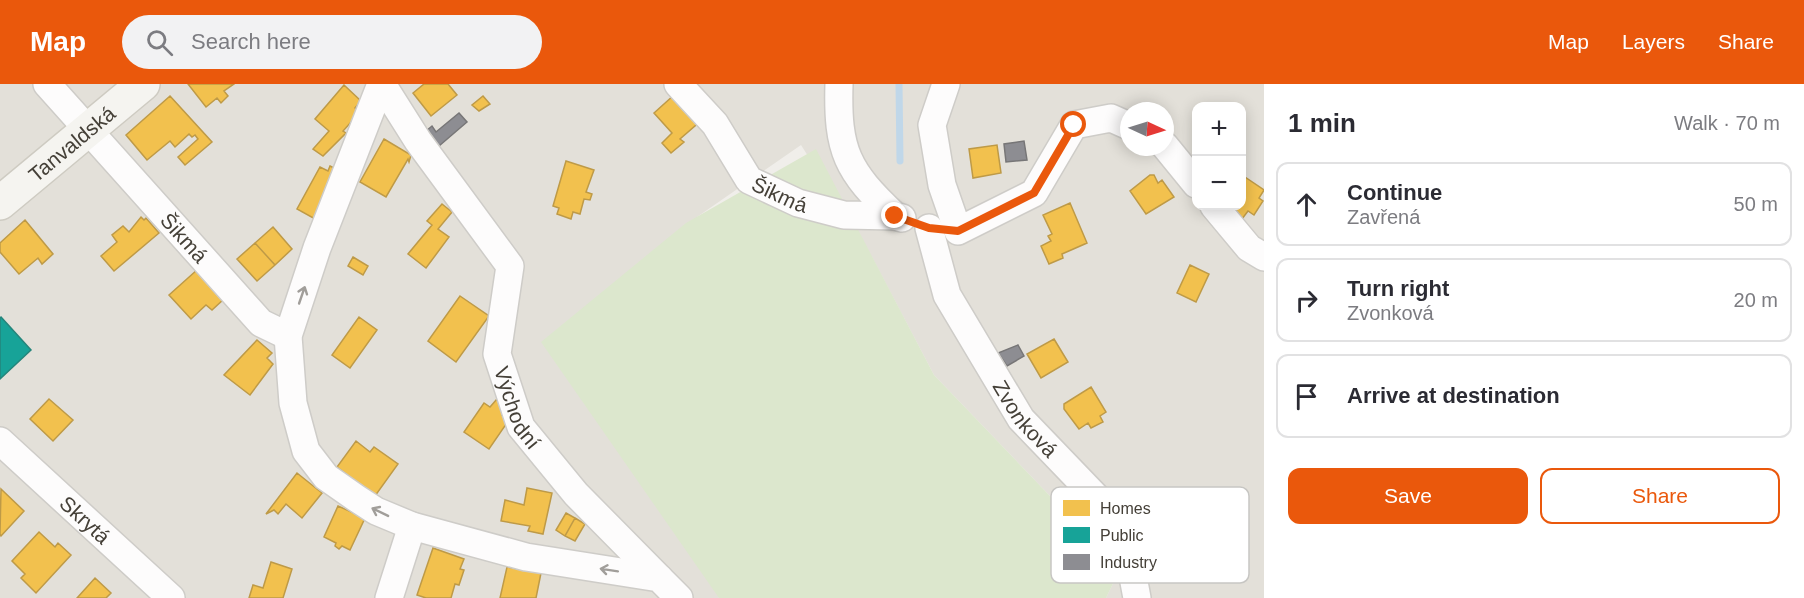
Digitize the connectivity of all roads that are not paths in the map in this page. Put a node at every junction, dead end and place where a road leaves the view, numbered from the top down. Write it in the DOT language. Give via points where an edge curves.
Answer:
graph roads {
  1 [pos="47,84"];
  2 [pos="143,84"];
  3 [pos="381,84"];
  4 [pos="678,84"];
  5 [pos="839,84"];
  6 [pos="946,84"];
  7 [pos="1120,122"];
  8 [pos="88,129"];
  9 [pos="1173,156"];
  10 [pos="1192,178"];
  11 [pos="0,203"];
  12 [pos="1217,210"];
  13 [pos="895,216"];
  14 [pos="929,228"];
  15 [pos="958,231"];
  16 [pos="1264,257"];
  17 [pos="288,336"];
  18 [pos="0,441"];
  19 [pos="1086,487"];
  20 [pos="412,526"];
  21 [pos="659,578"];
  22 [pos="1134,583"];
  23 [pos="171,598"];
  24 [pos="389,598"];
  25 [pos="679,598"];
  26 [pos="1137,598"];
  1 -- 8 [label="street, Šikmá"];
  2 -- 8 [label="main road, Tanvaldská"];
  17 -- 3 [label="street, Východní, one-way" via="317,248"];
  3 -- 21 [label="street, Východní" via="510,266 497,354 521,427 576,494"];
  4 -- 13 [label="street, Šikmá" via="715,124 748,180 798,203 844,215"];
  5 -- 13 [label="street" via="843,150 862,185"];
  6 -- 15 [label="street" via="932,125 942,185"];
  7 -- 15 [label="street" via="1111,118 1074,125 1034,193"];
  8 -- 11 [label="main road, Tanvaldská"];
  8 -- 17 [label="street, Šikmá" via="261,322"];
  9 -- 10 [label="street"];
  12 -- 16 [label="street" via="1249,248"];
  13 -- 14 [label="street"];
  14 -- 15 [label="street"];
  14 -- 19 [label="street, Zvonková" via="947,295 1021,419"];
  20 -- 17 [label="street, Východní, one-way" via="370,507 314,465 306,451 293,403"];
  18 -- 23 [label="street, Skrytá"];
  21 -- 20 [label="street, Východní, one-way" via="526,557"];
  20 -- 24 [label="street"];
  21 -- 25 [label="street, Východní"];
  22 -- 26 [label="street, Zvonková"];
}
